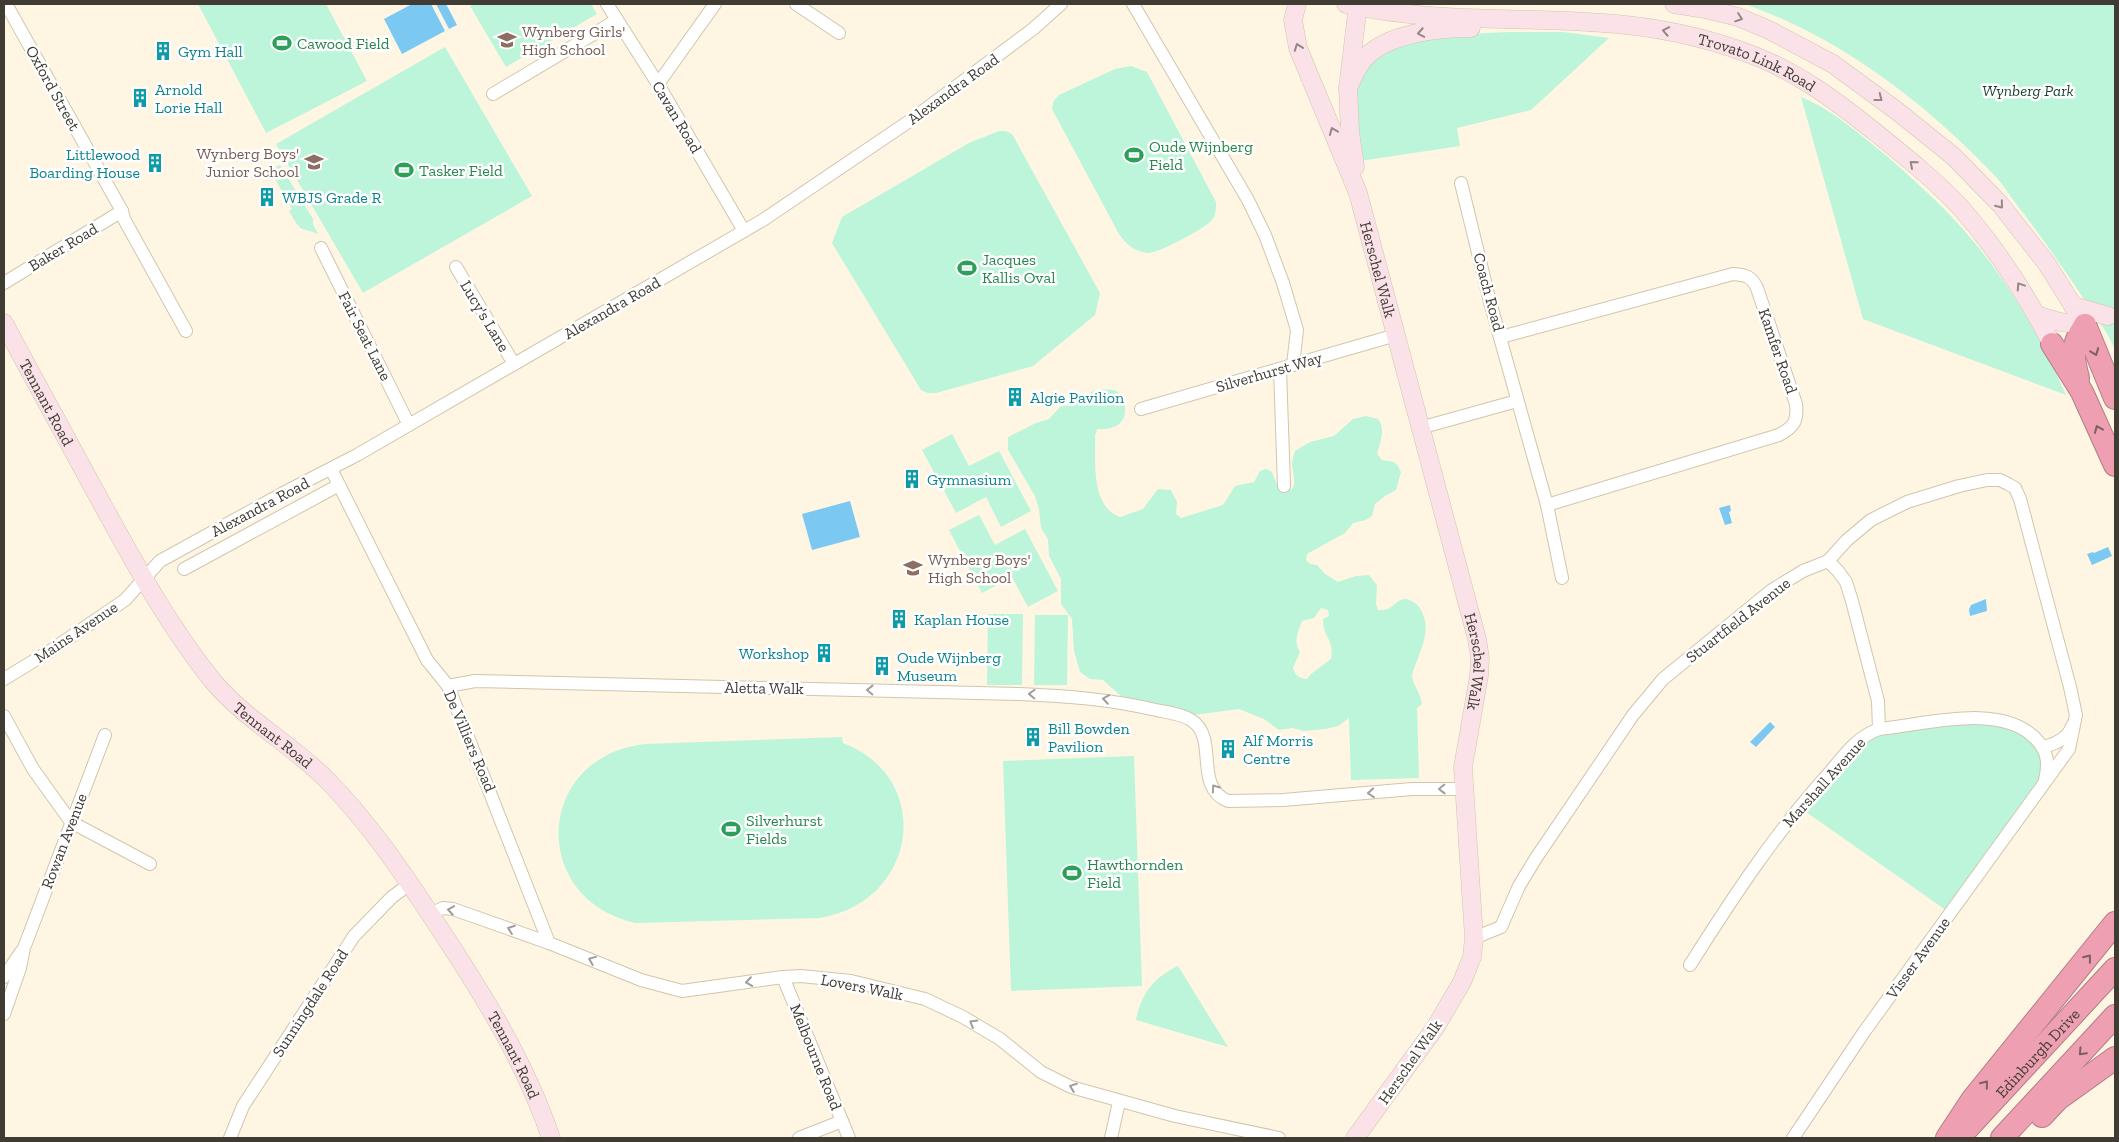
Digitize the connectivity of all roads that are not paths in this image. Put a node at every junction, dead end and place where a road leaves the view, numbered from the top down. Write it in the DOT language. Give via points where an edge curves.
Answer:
graph roads {
  1 [pos="6,4"];
  2 [pos="608,4"];
  3 [pos="715,4"];
  4 [pos="796,4"];
  5 [pos="1061,4"];
  6 [pos="1133,4"];
  7 [pos="1674,4"];
  8 [pos="1354,5"];
  9 [pos="1295,12"];
  10 [pos="616,20"];
  11 [pos="1521,20"];
  12 [pos="839,33"];
  13 [pos="658,84"];
  14 [pos="1348,88"];
  15 [pos="493,94"];
  16 [pos="1461,183"];
  17 [pos="1358,193"];
  18 [pos="122,211"];
  19 [pos="744,231"];
  20 [pos="321,248"];
  21 [pos="456,267"];
  22 [pos="4,283"];
  23 [pos="2073,306"];
  24 [pos="2037,315"];
  25 [pos="2111,315"];
  26 [pos="4,323"];
  27 [pos="2085,325"];
  28 [pos="186,331"];
  29 [pos="1396,335"];
  30 [pos="1501,337"];
  31 [pos="2052,344"];
  32 [pos="514,364"];
  33 [pos="1286,367"];
  34 [pos="2082,392"];
  35 [pos="2115,398"];
  36 [pos="1517,400"];
  37 [pos="1141,409"];
  38 [pos="410,425"];
  39 [pos="1420,428"];
  40 [pos="2115,465"];
  41 [pos="331,469"];
  42 [pos="339,485"];
  43 [pos="297,486"];
  44 [pos="1284,486"];
  45 [pos="278,496"];
  46 [pos="306,502"];
  47 [pos="1547,505"];
  48 [pos="286,513"];
  49 [pos="213,531"];
  50 [pos="222,548"];
  51 [pos="1828,561"];
  52 [pos="184,569"];
  53 [pos="143,578"];
  54 [pos="1562,578"];
  55 [pos="4,679"];
  56 [pos="448,686"];
  57 [pos="2076,714"];
  58 [pos="4,716"];
  59 [pos="1879,729"];
  60 [pos="105,735"];
  61 [pos="2043,747"];
  62 [pos="2045,780"];
  63 [pos="1463,789"];
  64 [pos="71,822"];
  65 [pos="150,864"];
  66 [pos="411,883"];
  67 [pos="430,914"];
  68 [pos="2115,923"];
  69 [pos="1474,938"];
  70 [pos="549,943"];
  71 [pos="24,948"];
  72 [pos="1690,965"];
  73 [pos="2115,969"];
  74 [pos="4,977"];
  75 [pos="783,977"];
  76 [pos="4,1014"];
  77 [pos="2115,1016"];
  78 [pos="2115,1058"];
  79 [pos="1119,1102"];
  80 [pos="842,1121"];
  81 [pos="230,1138"];
  82 [pos="551,1138"];
  83 [pos="800,1138"];
  84 [pos="849,1138"];
  85 [pos="1111,1138"];
  86 [pos="1279,1138"];
  87 [pos="1355,1138"];
  88 [pos="1793,1138"];
  89 [pos="1947,1138"];
  90 [pos="1958,1138"];
  91 [pos="2002,1138"];
  92 [pos="2022,1138"];
  1 -- 18 [label="street, Oxford Street"];
  2 -- 10 [label="street, Cavan Road"];
  3 -- 13 [label="street"];
  4 -- 12 [label="street"];
  5 -- 19 [label="street, Alexandra Road" via="1033,29 911,120"];
  6 -- 33 [label="street" via="1248,200 1265,235 1297,330"];
  7 -- 23 [label="main road, Trovato Link Road, one-way" via="1738,17 1769,30 1833,64 1871,91 1953,156 2000,204 2047,264"];
  8 -- 11 [label="main road, Trovato Link Road" via="1459,18"];
  8 -- 14 [label="main road, Herschel Walk"];
  17 -- 9 [label="main road, Herschel Walk, one-way" via="1298,48"];
  10 -- 13 [label="street, Cavan Road"];
  10 -- 15 [label="street"];
  11 -- 14 [label="main road, one-way" via="1507,25 1458,28 1390,41 1366,57"];
  24 -- 11 [label="main road, Trovato Link Road, one-way" via="2021,287 1961,208 1882,138 1823,92 1794,75 1760,58 1695,37 1602,23"];
  13 -- 19 [label="street, Cavan Road"];
  14 -- 17 [label="main road, Herschel Walk"];
  16 -- 30 [label="street, Coach Road"];
  17 -- 29 [label="main road, Herschel Walk"];
  18 -- 22 [label="street, Baker Road"];
  18 -- 28 [label="street, Oxford Street"];
  19 -- 32 [label="street, Alexandra Road"];
  20 -- 38 [label="street, Fair Seat Lane"];
  21 -- 32 [label="street, Lucy's Lane"];
  23 -- 25 [label="main road"];
  23 -- 27 [label="main road, Trovato Link Road"];
  24 -- 27 [label="main road"];
  24 -- 31 [label="main road, Trovato Link Road"];
  25 -- 27 [label="main road"];
  26 -- 53 [label="main road, Tennant Road"];
  27 -- 34 [label="highway" via="2076,338 2073,353"];
  27 -- 35 [label="highway, one-way"];
  29 -- 33 [label="street, Silverhurst Way"];
  29 -- 39 [label="main road, Herschel Walk"];
  30 -- 36 [label="street, Coach Road"];
  30 -- 47 [label="street, Kamfer Road" via="1732,274 1745,275 1757,288 1796,404 1795,424 1779,435"];
  31 -- 34 [label="highway"];
  32 -- 38 [label="street, Alexandra Road"];
  33 -- 37 [label="street, Silverhurst Way"];
  33 -- 44 [label="street"];
  40 -- 34 [label="highway, one-way"];
  36 -- 39 [label="street"];
  36 -- 47 [label="street, Coach Road"];
  38 -- 41 [label="street, Alexandra Road"];
  39 -- 63 [label="main road, Herschel Walk" via="1479,649 1480,668 1464,759"];
  41 -- 42 [label="street, De Villiers Road"];
  41 -- 43 [label="street, Alexandra Road"];
  42 -- 46 [label="street"];
  42 -- 56 [label="street, De Villiers Road" via="427,660"];
  43 -- 45 [label="street, Alexandra Road"];
  43 -- 46 [label="street"];
  45 -- 48 [label="street"];
  45 -- 49 [label="street, Alexandra Road"];
  46 -- 48 [label="street"];
  47 -- 54 [label="street, Coach Road"];
  48 -- 50 [label="street"];
  49 -- 50 [label="street"];
  49 -- 53 [label="street, Alexandra Road" via="160,561"];
  50 -- 52 [label="street"];
  51 -- 57 [label="street, Stuartfield Avenue" via="1871,520 1907,502 1987,480 2000,480 2015,488"];
  51 -- 59 [label="street, Marshall Avenue" via="1846,582 1852,601 1878,701"];
  51 -- 69 [label="street, Stuartfield Avenue" via="1803,570 1772,590 1663,679 1633,715 1536,858 1501,927"];
  53 -- 55 [label="street, Mains Avenue" via="125,600"];
  53 -- 66 [label="main road, Tennant Road" via="172,626 213,681 330,783 382,842"];
  63 -- 56 [label="street, Aletta Walk, one-way" via="1228,801 1221,797 1209,780 1204,738 1191,720 1172,713 1081,696 475,681"];
  56 -- 70 [label="street, De Villiers Road"];
  57 -- 61 [label="street" via="2070,731 2061,740"];
  57 -- 62 [label="street, Stuartfield Avenue" via="2069,749"];
  58 -- 64 [label="street" via="33,769"];
  59 -- 61 [label="street" via="1978,717 1994,718 2023,728"];
  59 -- 72 [label="street, Marshall Avenue" via="1856,743 1796,811"];
  60 -- 64 [label="street, Rowan Avenue"];
  61 -- 62 [label="street" via="2048,766"];
  62 -- 88 [label="street, Visser Avenue" via="1864,1032"];
  63 -- 69 [label="main road, Herschel Walk"];
  64 -- 65 [label="street"];
  64 -- 71 [label="street, Rowan Avenue"];
  66 -- 67 [label="main road, Tennant Road"];
  66 -- 81 [label="street, Sunningdale Road" via="392,897 354,936 243,1106"];
  70 -- 67 [label="street, Lovers Walk, one-way" via="453,909 443,908"];
  67 -- 82 [label="main road, Tennant Road" via="517,1055"];
  89 -- 68 [label="highway, one-way" via="1972,1100"];
  69 -- 87 [label="main road, Herschel Walk" via="1472,957 1462,982 1435,1028"];
  75 -- 70 [label="street, Lovers Walk, one-way" via="682,991 642,980"];
  71 -- 74 [label="street, Rowan Avenue"];
  71 -- 76 [label="street, Rowan Avenue"];
  73 -- 90 [label="highway, Edinburgh Drive"];
  79 -- 75 [label="street, Lovers Walk, one-way" via="1071,1088 1041,1072 1000,1039 925,999 851,982"];
  75 -- 80 [label="street, Melbourne Road"];
  77 -- 91 [label="highway, Edinburgh Drive, one-way"];
  78 -- 92 [label="highway" via="2058,1099"];
  79 -- 85 [label="street"];
  79 -- 86 [label="street, Lovers Walk"];
  80 -- 83 [label="street"];
  80 -- 84 [label="street, Melbourne Road"];
}
